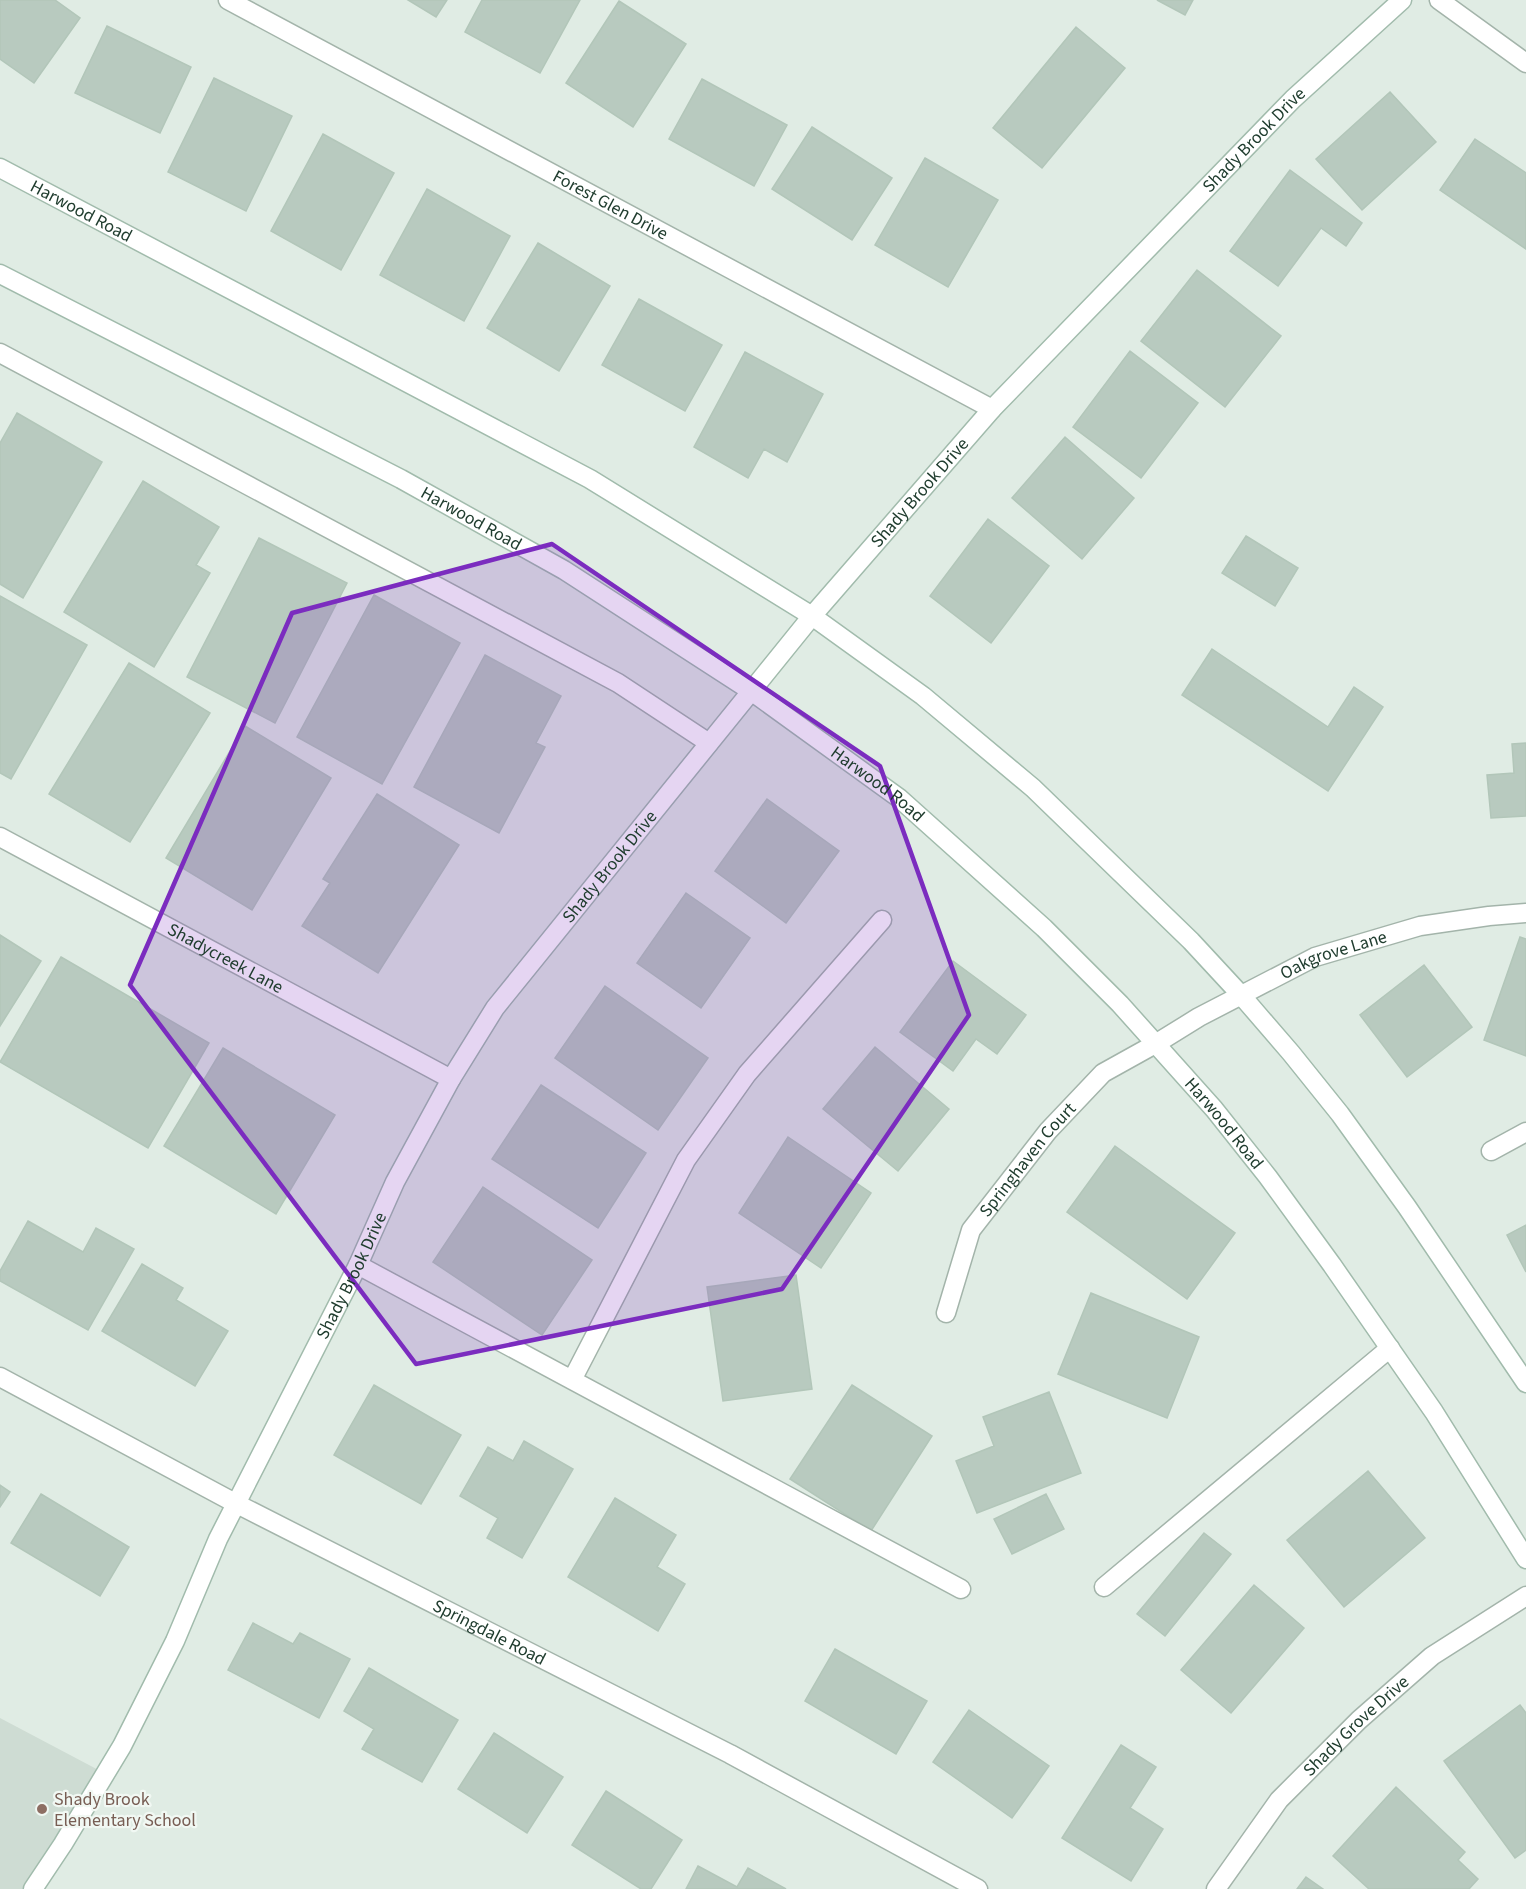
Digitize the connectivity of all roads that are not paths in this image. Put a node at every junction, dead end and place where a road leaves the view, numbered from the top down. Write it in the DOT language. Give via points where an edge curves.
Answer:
graph roads {
  1 [pos="228,0"];
  2 [pos="1402,0"];
  3 [pos="1439,0"];
  4 [pos="1526,63"];
  5 [pos="0,168"];
  6 [pos="0,274"];
  7 [pos="0,353"];
  8 [pos="992,409"];
  9 [pos="812,616"];
  10 [pos="751,691"];
  11 [pos="709,743"];
  12 [pos="0,837"];
  13 [pos="1526,913"];
  14 [pos="882,920"];
  15 [pos="1241,995"];
  16 [pos="1157,1043"];
  17 [pos="451,1079"];
  18 [pos="1526,1132"];
  19 [pos="1491,1151"];
  20 [pos="358,1265"];
  21 [pos="946,1313"];
  22 [pos="1390,1348"];
  23 [pos="0,1377"];
  24 [pos="572,1380"];
  25 [pos="1526,1383"];
  26 [pos="235,1503"];
  27 [pos="1526,1559"];
  28 [pos="1104,1587"];
  29 [pos="961,1589"];
  30 [pos="1526,1596"];
  31 [pos="33,1889"];
  32 [pos="978,1889"];
  33 [pos="1216,1889"];
  1 -- 8 [label="street, Forest Glen Drive"];
  2 -- 8 [label="street, Shady Brook Drive" via="1293,99"];
  3 -- 4 [label="street"];
  5 -- 9 [label="street, Harwood Road" via="590,479"];
  6 -- 10 [label="street, Harwood Road" via="411,484 564,570"];
  7 -- 11 [label="street" via="618,683"];
  8 -- 9 [label="street, Shady Brook Drive"];
  9 -- 10 [label="street, Shady Brook Drive"];
  9 -- 15 [label="street, Harwood Road" via="923,696 1033,788 1191,941"];
  10 -- 11 [label="street, Shady Brook Drive"];
  10 -- 16 [label="street, Harwood Road" via="899,798 1044,928"];
  11 -- 17 [label="street, Shady Brook Drive" via="495,1008"];
  12 -- 17 [label="street, Shadycreek Lane"];
  13 -- 15 [label="street, Oakgrove Lane" via="1420,926 1315,957"];
  14 -- 24 [label="street" via="747,1074 686,1160"];
  15 -- 16 [label="street, Oakgrove Lane"];
  15 -- 25 [label="street, Harwood Road" via="1340,1114"];
  16 -- 21 [label="street, Springhaven Court" via="1103,1073 1048,1131 970,1230"];
  16 -- 22 [label="street, Harwood Road" via="1268,1177"];
  17 -- 20 [label="street, Shady Brook Drive" via="395,1182"];
  18 -- 19 [label="street"];
  20 -- 24 [label="street"];
  20 -- 26 [label="street, Shady Brook Drive"];
  22 -- 27 [label="street, Harwood Road"];
  22 -- 28 [label="street"];
  23 -- 26 [label="street, Springdale Road"];
  24 -- 29 [label="street"];
  26 -- 31 [label="street, Shady Brook Drive" via="175,1641 122,1746"];
  26 -- 32 [label="street, Springdale Road" via="730,1754"];
  30 -- 33 [label="street, Shady Grove Drive" via="1432,1656 1359,1720 1279,1800"];
}
